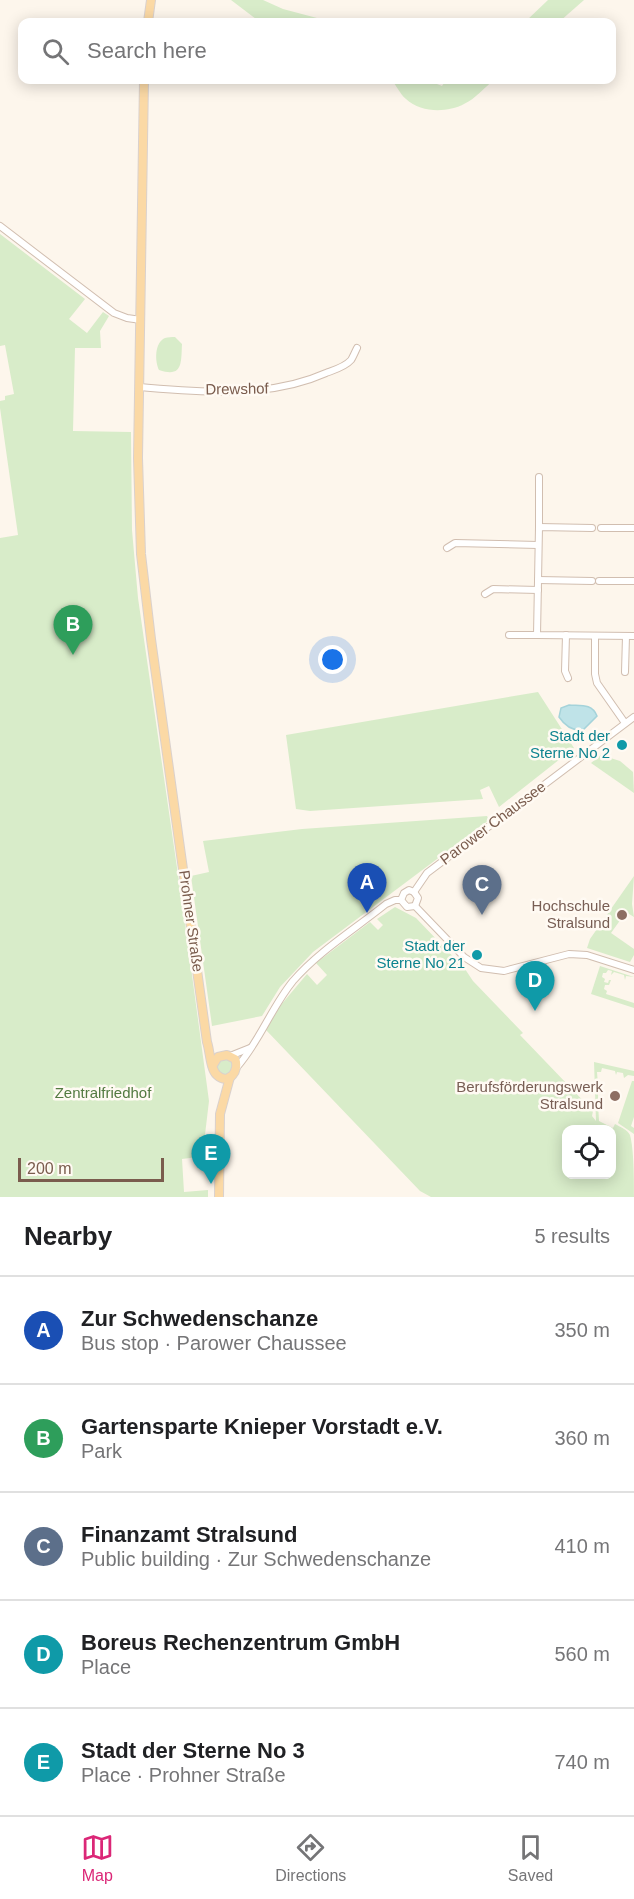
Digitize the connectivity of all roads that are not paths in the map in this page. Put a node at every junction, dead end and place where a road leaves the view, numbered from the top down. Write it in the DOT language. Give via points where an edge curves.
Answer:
graph roads {
  1 [pos="152,0"];
  2 [pos="149,18"];
  3 [pos="144,84"];
  4 [pos="0,226"];
  5 [pos="141,320"];
  6 [pos="357,348"];
  7 [pos="139,387"];
  8 [pos="539,477"];
  9 [pos="539,527"];
  10 [pos="592,528"];
  11 [pos="601,528"];
  12 [pos="634,528"];
  13 [pos="538,545"];
  14 [pos="447,548"];
  15 [pos="538,580"];
  16 [pos="634,581"];
  17 [pos="537,590"];
  18 [pos="485,594"];
  19 [pos="509,635"];
  20 [pos="537,635"];
  21 [pos="566,636"];
  22 [pos="626,636"];
  23 [pos="634,636"];
  24 [pos="595,637"];
  25 [pos="625,672"];
  26 [pos="568,678"];
  27 [pos="634,717"];
  28 [pos="625,723"];
  29 [pos="414,891"];
  30 [pos="401,900"];
  31 [pos="415,906"];
  32 [pos="634,970"];
  33 [pos="207,1033"];
  34 [pos="250,1047"];
  35 [pos="227,1055"];
  36 [pos="213,1065"];
  37 [pos="237,1067"];
  38 [pos="226,1078"];
  39 [pos="219,1197"];
  1 -- 2 [label="main road"];
  3 -- 5 [label="main road, Prohner Straße"];
  4 -- 5 [label="street" via="114,313"];
  5 -- 7 [label="main road, Prohner Straße"];
  6 -- 7 [label="street, Drewshof" via="344,366 279,389"];
  7 -- 33 [label="main road, Prohner Straße" via="141,554"];
  8 -- 9 [label="street"];
  9 -- 10 [label="street"];
  9 -- 13 [label="street"];
  11 -- 12 [label="street"];
  13 -- 14 [label="street" via="455,543"];
  13 -- 15 [label="street"];
  15 -- 16 [label="street"];
  15 -- 17 [label="street"];
  17 -- 18 [label="street" via="493,589"];
  17 -- 20 [label="street"];
  19 -- 20 [label="street"];
  20 -- 21 [label="street"];
  21 -- 24 [label="street"];
  21 -- 26 [label="street"];
  22 -- 23 [label="street"];
  22 -- 24 [label="street"];
  22 -- 25 [label="street"];
  24 -- 28 [label="street" via="597,683"];
  27 -- 28 [label="street, Parower Chaussee"];
  28 -- 29 [label="street, Parower Chaussee" via="427,873"];
  29 -- 30 [label="street, Parower Chaussee" via="404,893"];
  29 -- 31 [label="street" via="418,898"];
  30 -- 31 [label="street" via="407,907"];
  30 -- 34 [label="street, Parower Chaussee" via="386,904 307,967 286,990"];
  31 -- 32 [label="street" via="464,957 481,968 504,971 569,954 587,955"];
  33 -- 35 [label="main road" via="213,1046"];
  33 -- 36 [label="main road, Prohner Straße"];
  34 -- 35 [label="street"];
  34 -- 37 [label="street, Parower Chaussee"];
  35 -- 36 [label="main road" via="218,1057"];
  35 -- 37 [label="main road" via="235,1059"];
  36 -- 38 [label="main road" via="215,1073"];
  37 -- 38 [label="main road, Parower Chaussee"];
  38 -- 39 [label="main road" via="220,1114"];
}
